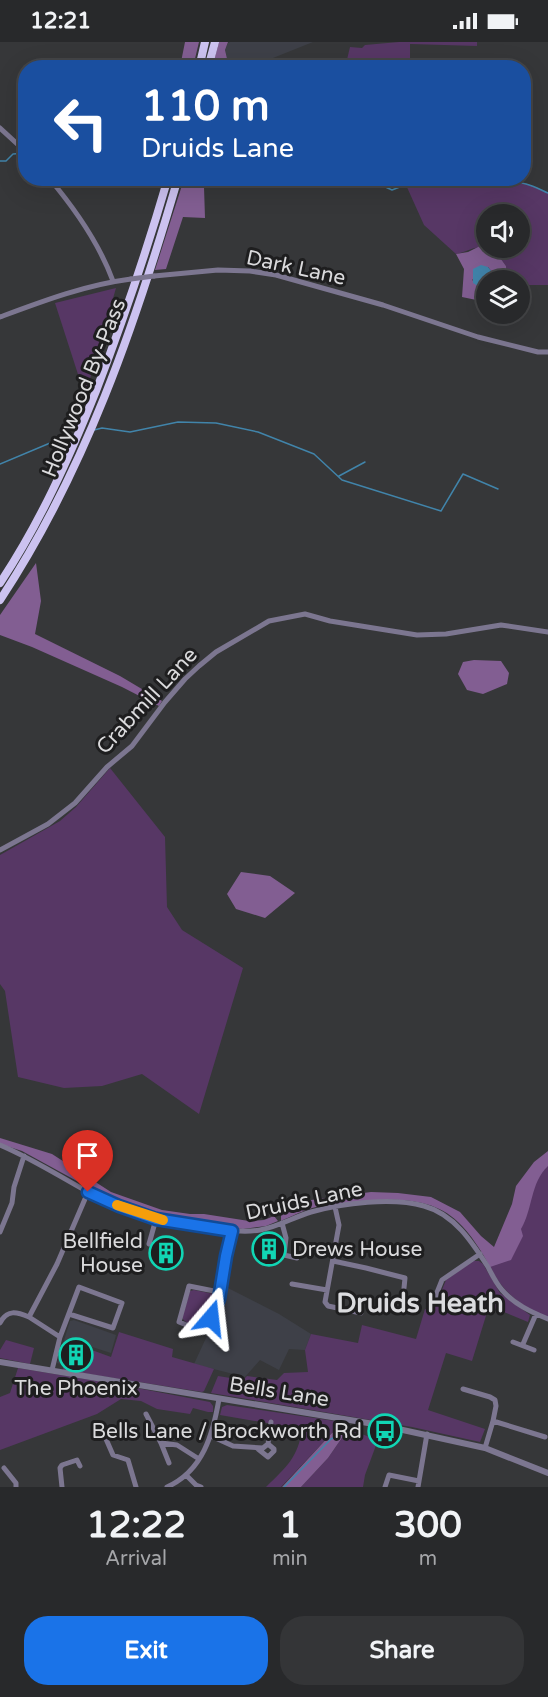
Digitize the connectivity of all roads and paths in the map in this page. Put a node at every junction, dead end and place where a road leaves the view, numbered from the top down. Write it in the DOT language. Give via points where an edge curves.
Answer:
graph roads {
  1 [pos="205,42"];
  2 [pos="214,42"];
  3 [pos="201,60"];
  4 [pos="210,60"];
  5 [pos="0,128"];
  6 [pos="18,145"];
  7 [pos="55,186"];
  8 [pos="166,186"];
  9 [pos="176,186"];
  10 [pos="113,281"];
  11 [pos="0,317"];
  12 [pos="548,352"];
  13 [pos="0,583"];
  14 [pos="0,600"];
  15 [pos="548,632"];
  16 [pos="0,850"];
  17 [pos="0,1145"];
  18 [pos="24,1156"];
  19 [pos="88,1192"];
  20 [pos="335,1207"];
  21 [pos="156,1219"];
  22 [pos="282,1223"];
  23 [pos="232,1231"];
  24 [pos="0,1232"];
  25 [pos="149,1245"];
  26 [pos="480,1254"];
  27 [pos="297,1258"];
  28 [pos="333,1262"];
  29 [pos="292,1284"];
  30 [pos="404,1287"];
  31 [pos="327,1290"];
  32 [pos="219,1292"];
  33 [pos="432,1305"];
  34 [pos="361,1313"];
  35 [pos="69,1314"];
  36 [pos="536,1314"];
  37 [pos="29,1317"];
  38 [pos="548,1319"];
  39 [pos="0,1323"];
  40 [pos="60,1337"];
  41 [pos="513,1341"];
  42 [pos="524,1344"];
  43 [pos="534,1350"];
  44 [pos="0,1362"];
  45 [pos="52,1370"];
  46 [pos="463,1389"];
  47 [pos="219,1399"];
  48 [pos="147,1414"];
  49 [pos="493,1420"];
  50 [pos="271,1422"];
  51 [pos="427,1434"];
  52 [pos="211,1436"];
  53 [pos="545,1437"];
  54 [pos="106,1439"];
  55 [pos="161,1443"];
  56 [pos="268,1444"];
  57 [pos="485,1448"];
  58 [pos="258,1449"];
  59 [pos="199,1459"];
  60 [pos="169,1463"];
  61 [pos="80,1466"];
  62 [pos="4,1468"];
  63 [pos="548,1473"];
  64 [pos="186,1475"];
  65 [pos="418,1484"];
  66 [pos="16,1487"];
  67 [pos="62,1487"];
  68 [pos="136,1487"];
  69 [pos="167,1487"];
  70 [pos="201,1487"];
  71 [pos="385,1487"];
  1 -- 3 [label="highway"];
  2 -- 4 [label="highway"];
  5 -- 6 [label="street"];
  7 -- 10 [label="street" via="88,230"];
  8 -- 13 [label="highway, Hollywood By-Pass" via="120,328 70,455 37,523"];
  9 -- 14 [label="highway, Hollywood By-Pass" via="128,331 79,458 45,527"];
  10 -- 11 [label="street, Dark Lane" via="55,296"];
  10 -- 12 [label="street, Dark Lane, bridge" via="218,270 276,275 383,304 478,337"];
  15 -- 16 [label="street, Crabmill Lane" via="501,625 417,635 305,614 269,621 216,652 185,679 132,746 75,803 48,824"];
  17 -- 18 [label="street, Druids Lane"];
  18 -- 19 [label="street, Druids Lane"];
  18 -- 24 [label="street"];
  19 -- 21 [label="street, Druids Lane"];
  19 -- 37 [label="street"];
  20 -- 22 [label="street, Druids Lane"];
  20 -- 26 [label="street, Druids Lane" via="394,1202 427,1207 451,1219"];
  20 -- 28 [label="street" via="339,1225"];
  21 -- 23 [label="street, Druids Lane"];
  21 -- 25 [label="street"];
  22 -- 23 [label="street, Druids Lane" via="260,1230"];
  22 -- 27 [label="street" via="286,1238 284,1255"];
  23 -- 32 [label="street"];
  26 -- 33 [label="street" via="442,1280"];
  26 -- 36 [label="street, Druids Lane" via="504,1292"];
  28 -- 30 [label="street" via="405,1278"];
  28 -- 31 [label="street"];
  29 -- 31 [label="street"];
  31 -- 34 [label="street" via="328,1306"];
  32 -- 32 [label="street" via="204,1332 179,1322 189,1286"];
  35 -- 35 [label="street" via="79,1287 122,1303 113,1328"];
  35 -- 40 [label="street"];
  36 -- 38 [label="street, Druids Lane"];
  36 -- 42 [label="street"];
  37 -- 39 [label="street" via="8,1313"];
  37 -- 40 [label="street"];
  40 -- 45 [label="street"];
  41 -- 42 [label="street"];
  42 -- 43 [label="street"];
  44 -- 45 [label="street, Bells Lane"];
  45 -- 47 [label="street, Bells Lane"];
  46 -- 49 [label="street" via="495,1400"];
  47 -- 51 [label="street, Bells Lane"];
  47 -- 52 [label="street"];
  48 -- 55 [label="street"];
  49 -- 53 [label="street"];
  49 -- 57 [label="street"];
  50 -- 56 [label="street"];
  51 -- 57 [label="street, Bells Lane"];
  51 -- 65 [label="street"];
  52 -- 58 [label="street" via="233,1446"];
  52 -- 59 [label="street"];
  54 -- 68 [label="street" via="113,1455 128,1460"];
  55 -- 59 [label="street" via="177,1445"];
  55 -- 60 [label="street"];
  56 -- 58 [label="street"];
  56 -- 58 [label="street" via="274,1449 268,1457"];
  57 -- 63 [label="street, Bells Lane"];
  59 -- 64 [label="street"];
  61 -- 67 [label="street" via="77,1460 62,1465"];
  62 -- 66 [label="street"];
  64 -- 69 [label="street"];
  64 -- 70 [label="street"];
  65 -- 71 [label="street" via="389,1475"];
}
